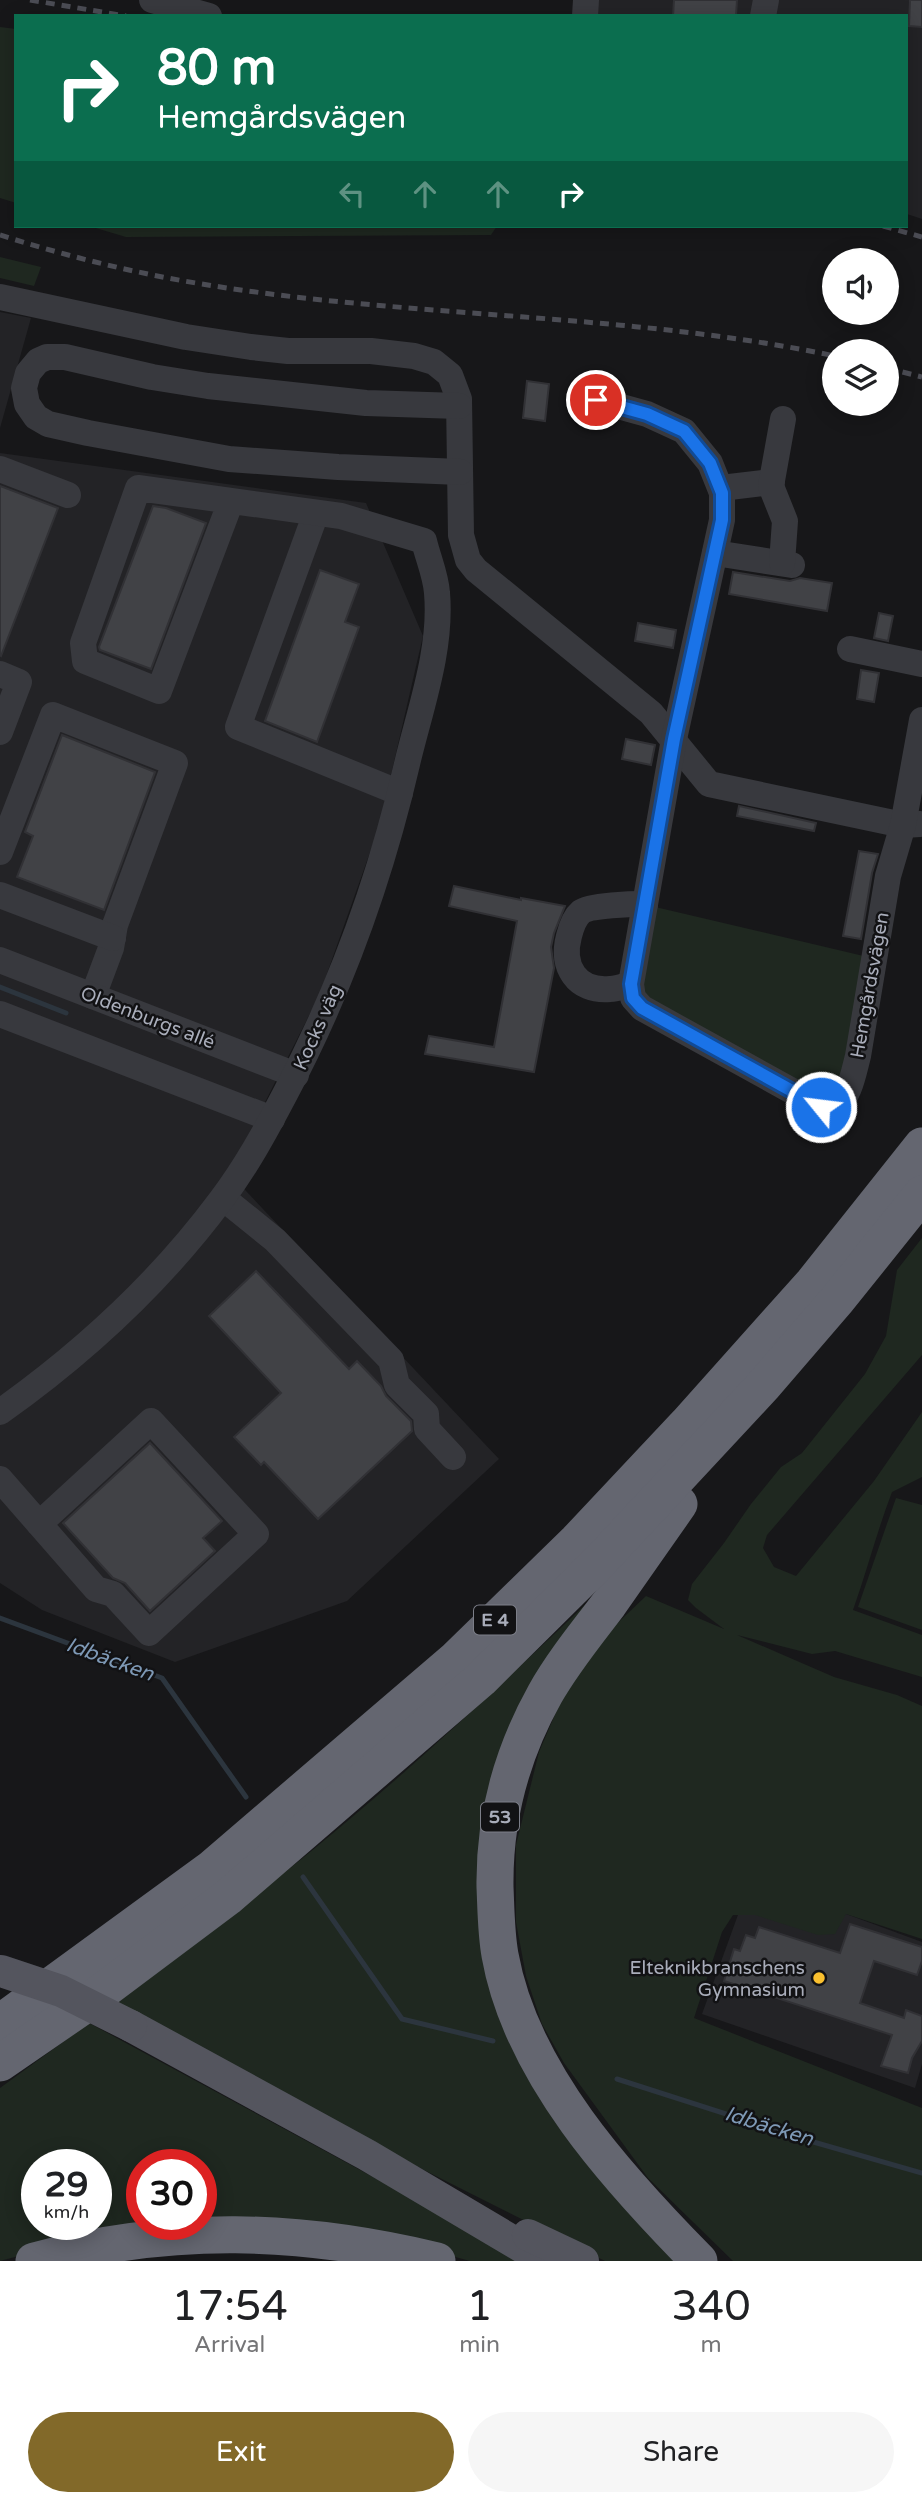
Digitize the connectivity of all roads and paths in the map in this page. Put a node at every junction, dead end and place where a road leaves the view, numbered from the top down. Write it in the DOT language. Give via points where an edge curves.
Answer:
graph roads {
  1 [pos="152,0"];
  2 [pos="202,14"];
  3 [pos="0,297"];
  4 [pos="460,394"];
  5 [pos="596,400"];
  6 [pos="783,419"];
  7 [pos="0,469"];
  8 [pos="460,472"];
  9 [pos="772,482"];
  10 [pos="721,488"];
  11 [pos="68,495"];
  12 [pos="231,501"];
  13 [pos="316,513"];
  14 [pos="715,553"];
  15 [pos="850,649"];
  16 [pos="922,664"];
  17 [pos="0,674"];
  18 [pos="922,720"];
  19 [pos="0,732"];
  20 [pos="674,739"];
  21 [pos="400,793"];
  22 [pos="913,824"];
  23 [pos="0,852"];
  24 [pos="0,895"];
  25 [pos="645,904"];
  26 [pos="113,938"];
  27 [pos="0,960"];
  28 [pos="631,984"];
  29 [pos="93,996"];
  30 [pos="0,1014"];
  31 [pos="296,1075"];
  32 [pos="272,1119"];
  33 [pos="922,1146"];
  34 [pos="922,1194"];
  35 [pos="223,1198"];
  36 [pos="763,1387"];
  37 [pos="0,1412"];
  38 [pos="453,1457"];
  39 [pos="0,1479"];
  40 [pos="39,1524"];
  41 [pos="1,1970"];
  42 [pos="0,2023"];
  43 [pos="0,2063"];
  44 [pos="367,2155"];
  45 [pos="34,2261"];
  46 [pos="436,2261"];
  47 [pos="546,2261"];
  48 [pos="583,2261"];
  49 [pos="699,2261"];
  1 -- 2 [label="street"];
  3 -- 4 [label="street" via="251,347 414,356 434,362 450,375"];
  4 -- 8 [label="street"];
  4 -- 8 [label="street" via="366,403 208,386 65,357 38,361 24,388 36,417 88,433 229,458"];
  5 -- 10 [label="street" via="647,414 684,431 710,463"];
  6 -- 9 [label="street"];
  7 -- 11 [label="street"];
  8 -- 20 [label="street" via="461,535 476,570 651,713"];
  9 -- 10 [label="street"];
  9 -- 14 [label="street" via="785,521 787,564"];
  10 -- 14 [label="street" via="722,520"];
  12 -- 12 [label="street" via="138,488 83,643 85,661 159,691"];
  12 -- 13 [label="street"];
  13 -- 21 [label="street, Kocks väg" via="424,541 437,592 435,643"];
  13 -- 21 [label="street" via="238,727"];
  14 -- 20 [label="street"];
  15 -- 16 [label="street"];
  17 -- 19 [label="street" via="19,682"];
  18 -- 22 [label="street"];
  20 -- 22 [label="street" via="709,785"];
  20 -- 25 [label="street"];
  21 -- 31 [label="street, Kocks väg" via="358,933"];
  22 -- 28 [label="street, Hemgårdsvägen" via="888,876 851,1084 834,1109 821,1107 642,1008 633,998"];
  23 -- 26 [label="street" via="53,715 175,763"];
  24 -- 26 [label="street"];
  25 -- 28 [label="street"];
  25 -- 28 [label="street" via="581,912 566,951 571,972 589,985 611,989"];
  26 -- 29 [label="street"];
  27 -- 29 [label="street, Oldenburgs allé"];
  29 -- 31 [label="street, Oldenburgs allé"];
  30 -- 32 [label="street"];
  31 -- 32 [label="street, Kocks väg"];
  32 -- 35 [label="street, Kocks väg"];
  33 -- 42 [label="highway, E 4" via="813,1283 687,1424 577,1541 456,1659 211,1869"];
  34 -- 36 [label="highway, E 4"];
  35 -- 37 [label="street, Kocks väg" via="126,1308"];
  35 -- 38 [label="street" via="275,1240 391,1360 397,1385 426,1414 427,1429"];
  36 -- 43 [label="highway, E 4" via="600,1561 481,1679 228,1897"];
  36 -- 49 [label="highway, 53" via="544,1695 504,1792 495,1857 500,1955 513,2005 538,2060 606,2160"];
  39 -- 40 [label="street"];
  40 -- 40 [label="street" via="151,1421 256,1534 149,1633 113,1594 96,1589"];
  41 -- 44 [label="main road, bridge" via="61,1991 131,2026"];
  44 -- 47 [label="main road"];
  44 -- 48 [label="main road"];
  45 -- 46 [label="highway" via="139,2239 223,2234 295,2236"];
}
